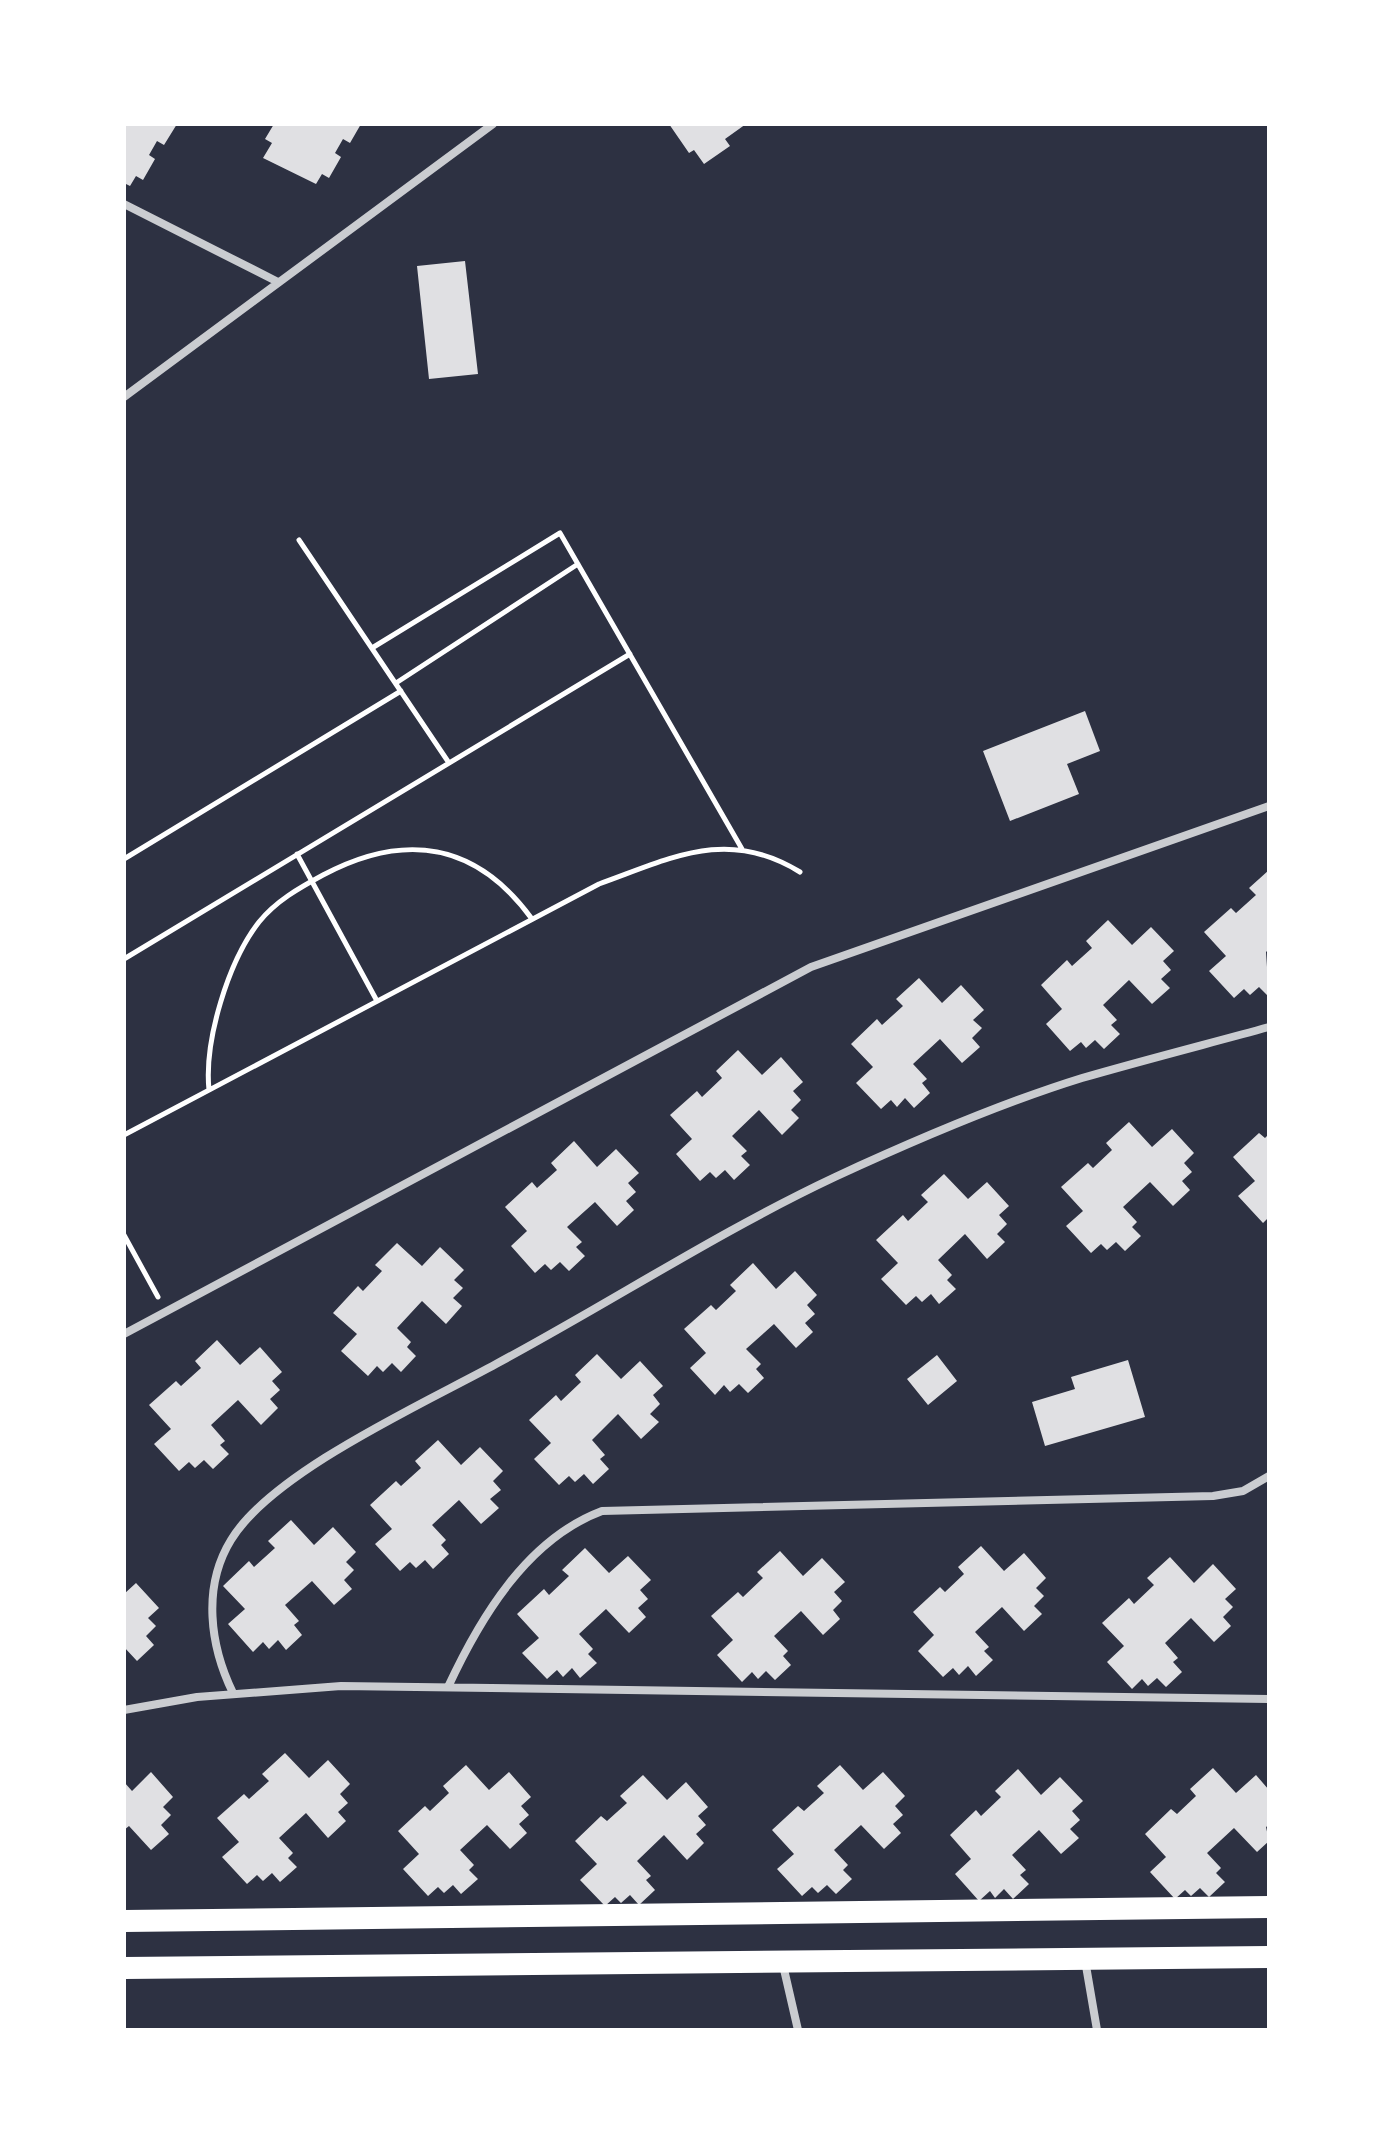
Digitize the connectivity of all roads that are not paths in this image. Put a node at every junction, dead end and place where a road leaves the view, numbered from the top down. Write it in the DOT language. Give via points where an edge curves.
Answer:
graph roads {
  1 [pos="493,124"];
  2 [pos="124,204"];
  3 [pos="278,282"];
  4 [pos="124,397"];
  5 [pos="1269,806"];
  6 [pos="1269,1027"];
  7 [pos="124,1334"];
  8 [pos="1269,1476"];
  9 [pos="448,1687"];
  10 [pos="233,1693"];
  11 [pos="1269,1699"];
  12 [pos="124,1710"];
  13 [pos="1269,1907"];
  14 [pos="124,1921"];
  15 [pos="1269,1957"];
  16 [pos="1085,1959"];
  17 [pos="782,1960"];
  18 [pos="124,1968"];
  19 [pos="798,2030"];
  20 [pos="1097,2030"];
  1 -- 3 [label="street"];
  2 -- 3 [label="street"];
  3 -- 4 [label="street"];
  5 -- 7 [label="street" via="811,967"];
  6 -- 10 [label="street" via="1080,1079 846,1172 351,1442 250,1515 225,1552 215,1584 212,1629"];
  8 -- 9 [label="street" via="1243,1491 1213,1496 602,1511 564,1529 527,1563 474,1636"];
  9 -- 10 [label="street"];
  9 -- 11 [label="street"];
  10 -- 12 [label="street"];
  13 -- 14 [label="highway"];
  15 -- 16 [label="highway"];
  16 -- 17 [label="highway"];
  16 -- 20 [label="street"];
  17 -- 18 [label="highway"];
  17 -- 19 [label="street"];
}
